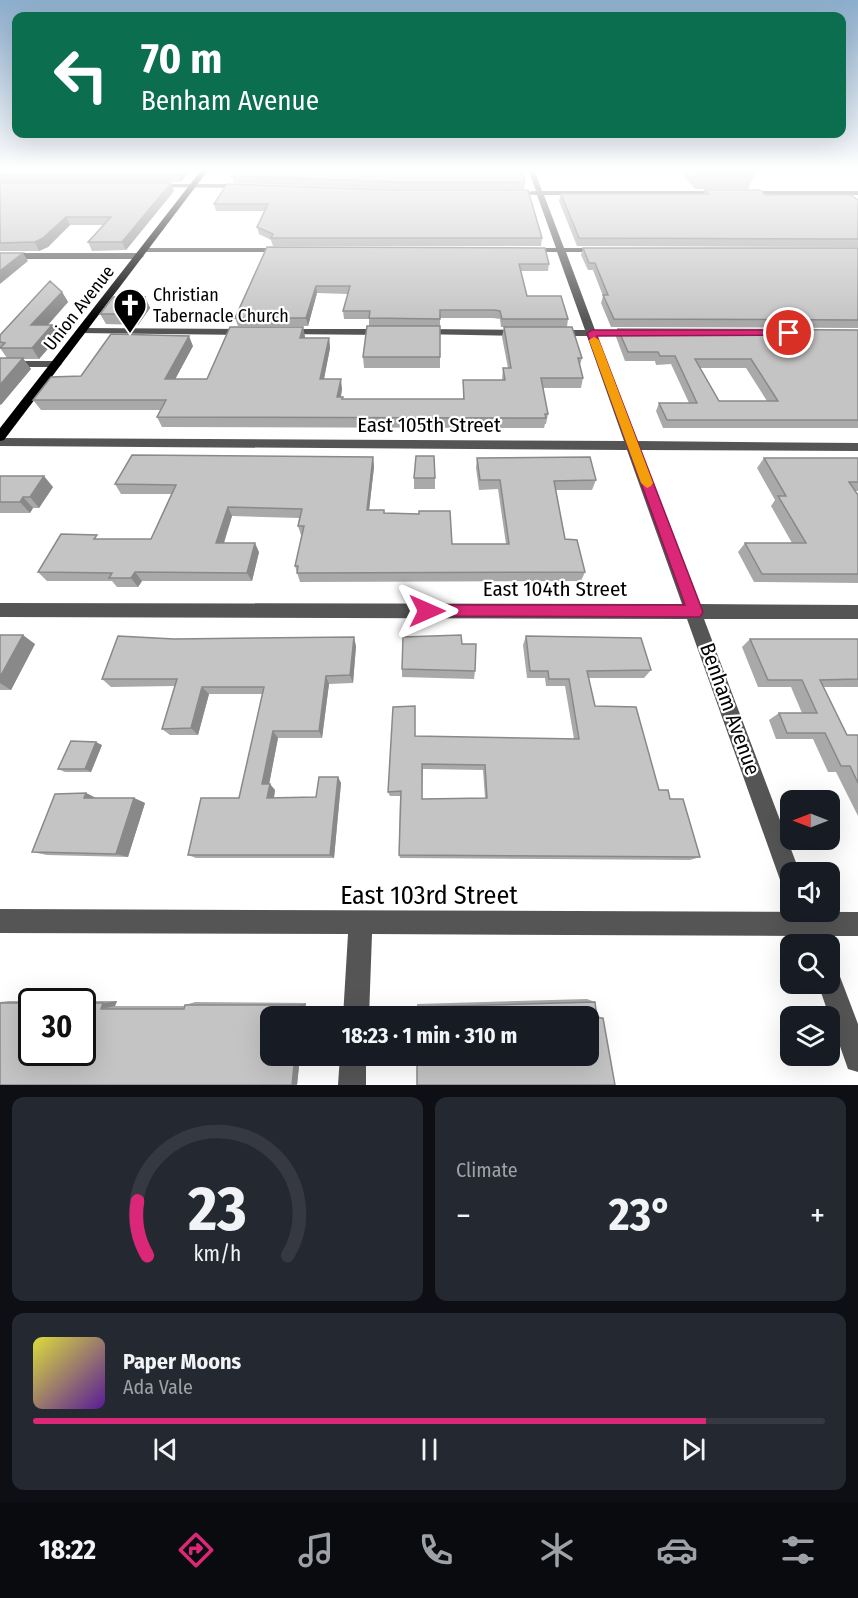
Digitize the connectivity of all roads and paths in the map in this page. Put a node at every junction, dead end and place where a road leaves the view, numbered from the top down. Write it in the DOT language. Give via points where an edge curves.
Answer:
graph roads {
  1 [pos="168,220"];
  2 [pos="550,220"];
  3 [pos="299,250"];
  4 [pos="511,250"];
  5 [pos="561,250"];
  6 [pos="609,250"];
  7 [pos="142,253"];
  8 [pos="0,256"];
  9 [pos="82,331"];
  10 [pos="254,332"];
  11 [pos="266,332"];
  12 [pos="396,332"];
  13 [pos="408,332"];
  14 [pos="592,333"];
  15 [pos="654,333"];
  16 [pos="0,364"];
  17 [pos="57,364"];
  18 [pos="0,440"];
  19 [pos="633,445"];
  20 [pos="858,447"];
  21 [pos="0,610"];
  22 [pos="695,612"];
  23 [pos="858,612"];
  24 [pos="785,862"];
  25 [pos="0,921"];
  26 [pos="361,924"];
  27 [pos="858,924"];
  28 [pos="808,927"];
  29 [pos="834,994"];
  30 [pos="357,1006"];
  31 [pos="858,1059"];
  32 [pos="353,1066"];
  33 [pos="352,1085"];
  1 -- 7 [label="main road, Union Avenue"];
  2 -- 5 [label="street, Benham Avenue"];
  3 -- 7 [label="street"];
  4 -- 5 [label="street"];
  5 -- 6 [label="street"];
  5 -- 14 [label="street, Benham Avenue"];
  7 -- 8 [label="street"];
  7 -- 9 [label="main road, Union Avenue"];
  9 -- 10 [label="street"];
  9 -- 17 [label="main road, Union Avenue"];
  11 -- 12 [label="street"];
  13 -- 14 [label="street"];
  14 -- 15 [label="street"];
  14 -- 19 [label="street, Benham Avenue"];
  16 -- 17 [label="street"];
  17 -- 18 [label="main road, Union Avenue"];
  18 -- 19 [label="street, East 105th Street"];
  19 -- 20 [label="street, East 105th Street"];
  19 -- 22 [label="street, Benham Avenue"];
  21 -- 22 [label="street, East 104th Street"];
  22 -- 23 [label="street, East 104th Street"];
  22 -- 24 [label="street, Benham Avenue"];
  25 -- 26 [label="street, East 103rd Street"];
  26 -- 28 [label="street, East 103rd Street"];
  26 -- 30 [label="street"];
  27 -- 28 [label="street, East 103rd Street"];
  29 -- 31 [label="street"];
  32 -- 33 [label="street"];
}
